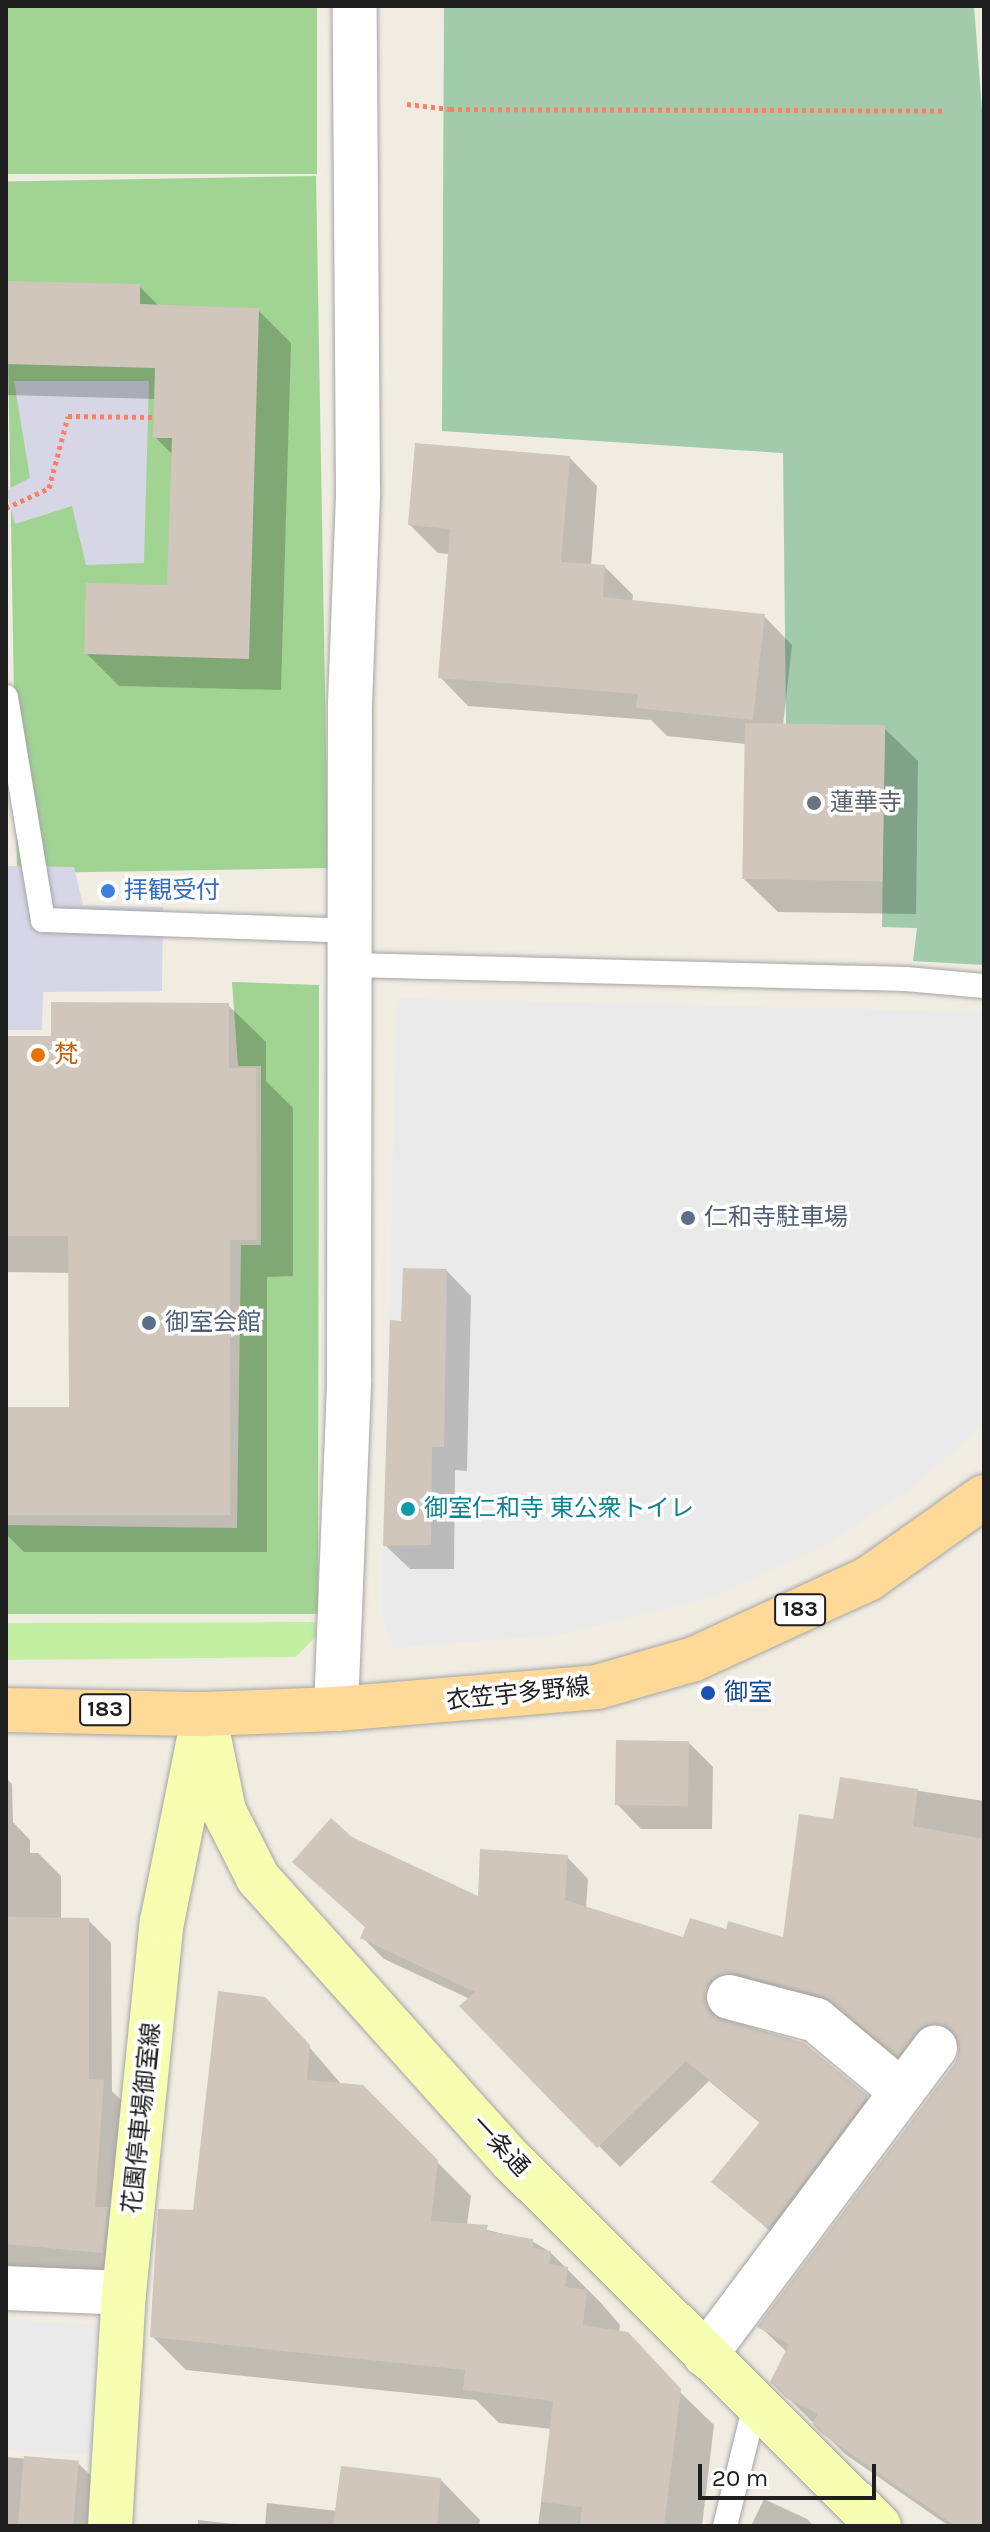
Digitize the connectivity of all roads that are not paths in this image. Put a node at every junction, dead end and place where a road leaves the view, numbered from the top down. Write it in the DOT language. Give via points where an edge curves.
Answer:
graph roads {
  1 [pos="355,6"];
  2 [pos="6,697"];
  3 [pos="15,811"];
  4 [pos="352,948"];
  5 [pos="984,986"];
  6 [pos="984,1497"];
  7 [pos="336,1709"];
  8 [pos="6,1710"];
  9 [pos="204,1714"];
  10 [pos="729,1997"];
  11 [pos="935,2048"];
  12 [pos="902,2092"];
  13 [pos="6,2288"];
  14 [pos="124,2293"];
  15 [pos="705,2355"];
  16 [pos="755,2405"];
  17 [pos="110,2526"];
  18 [pos="725,2526"];
  19 [pos="879,2526"];
  1 -- 4 [label="street" via="358,491 350,704"];
  2 -- 3 [label="lane"];
  3 -- 4 [label="lane" via="43,920"];
  4 -- 5 [label="lane"];
  4 -- 7 [label="street" via="349,1379"];
  6 -- 7 [label="main road, 衣笠宇多野線 / 183" via="868,1579 694,1659 597,1687"];
  7 -- 9 [label="main road, 衣笠宇多野線 / 183"];
  8 -- 9 [label="main road, 衣笠宇多野線 / 183"];
  9 -- 14 [label="main road, 花園停車場御室線" via="162,1922"];
  9 -- 15 [label="main road, 一条通" via="224,1811 258,1878 513,2162"];
  10 -- 12 [label="street" via="816,2020"];
  11 -- 12 [label="street"];
  12 -- 15 [label="street"];
  13 -- 14 [label="street"];
  14 -- 17 [label="main road, 花園停車場御室線"];
  15 -- 16 [label="main road, 一条通"];
  16 -- 18 [label="lane"];
  16 -- 19 [label="main road, 一条通"];
}
